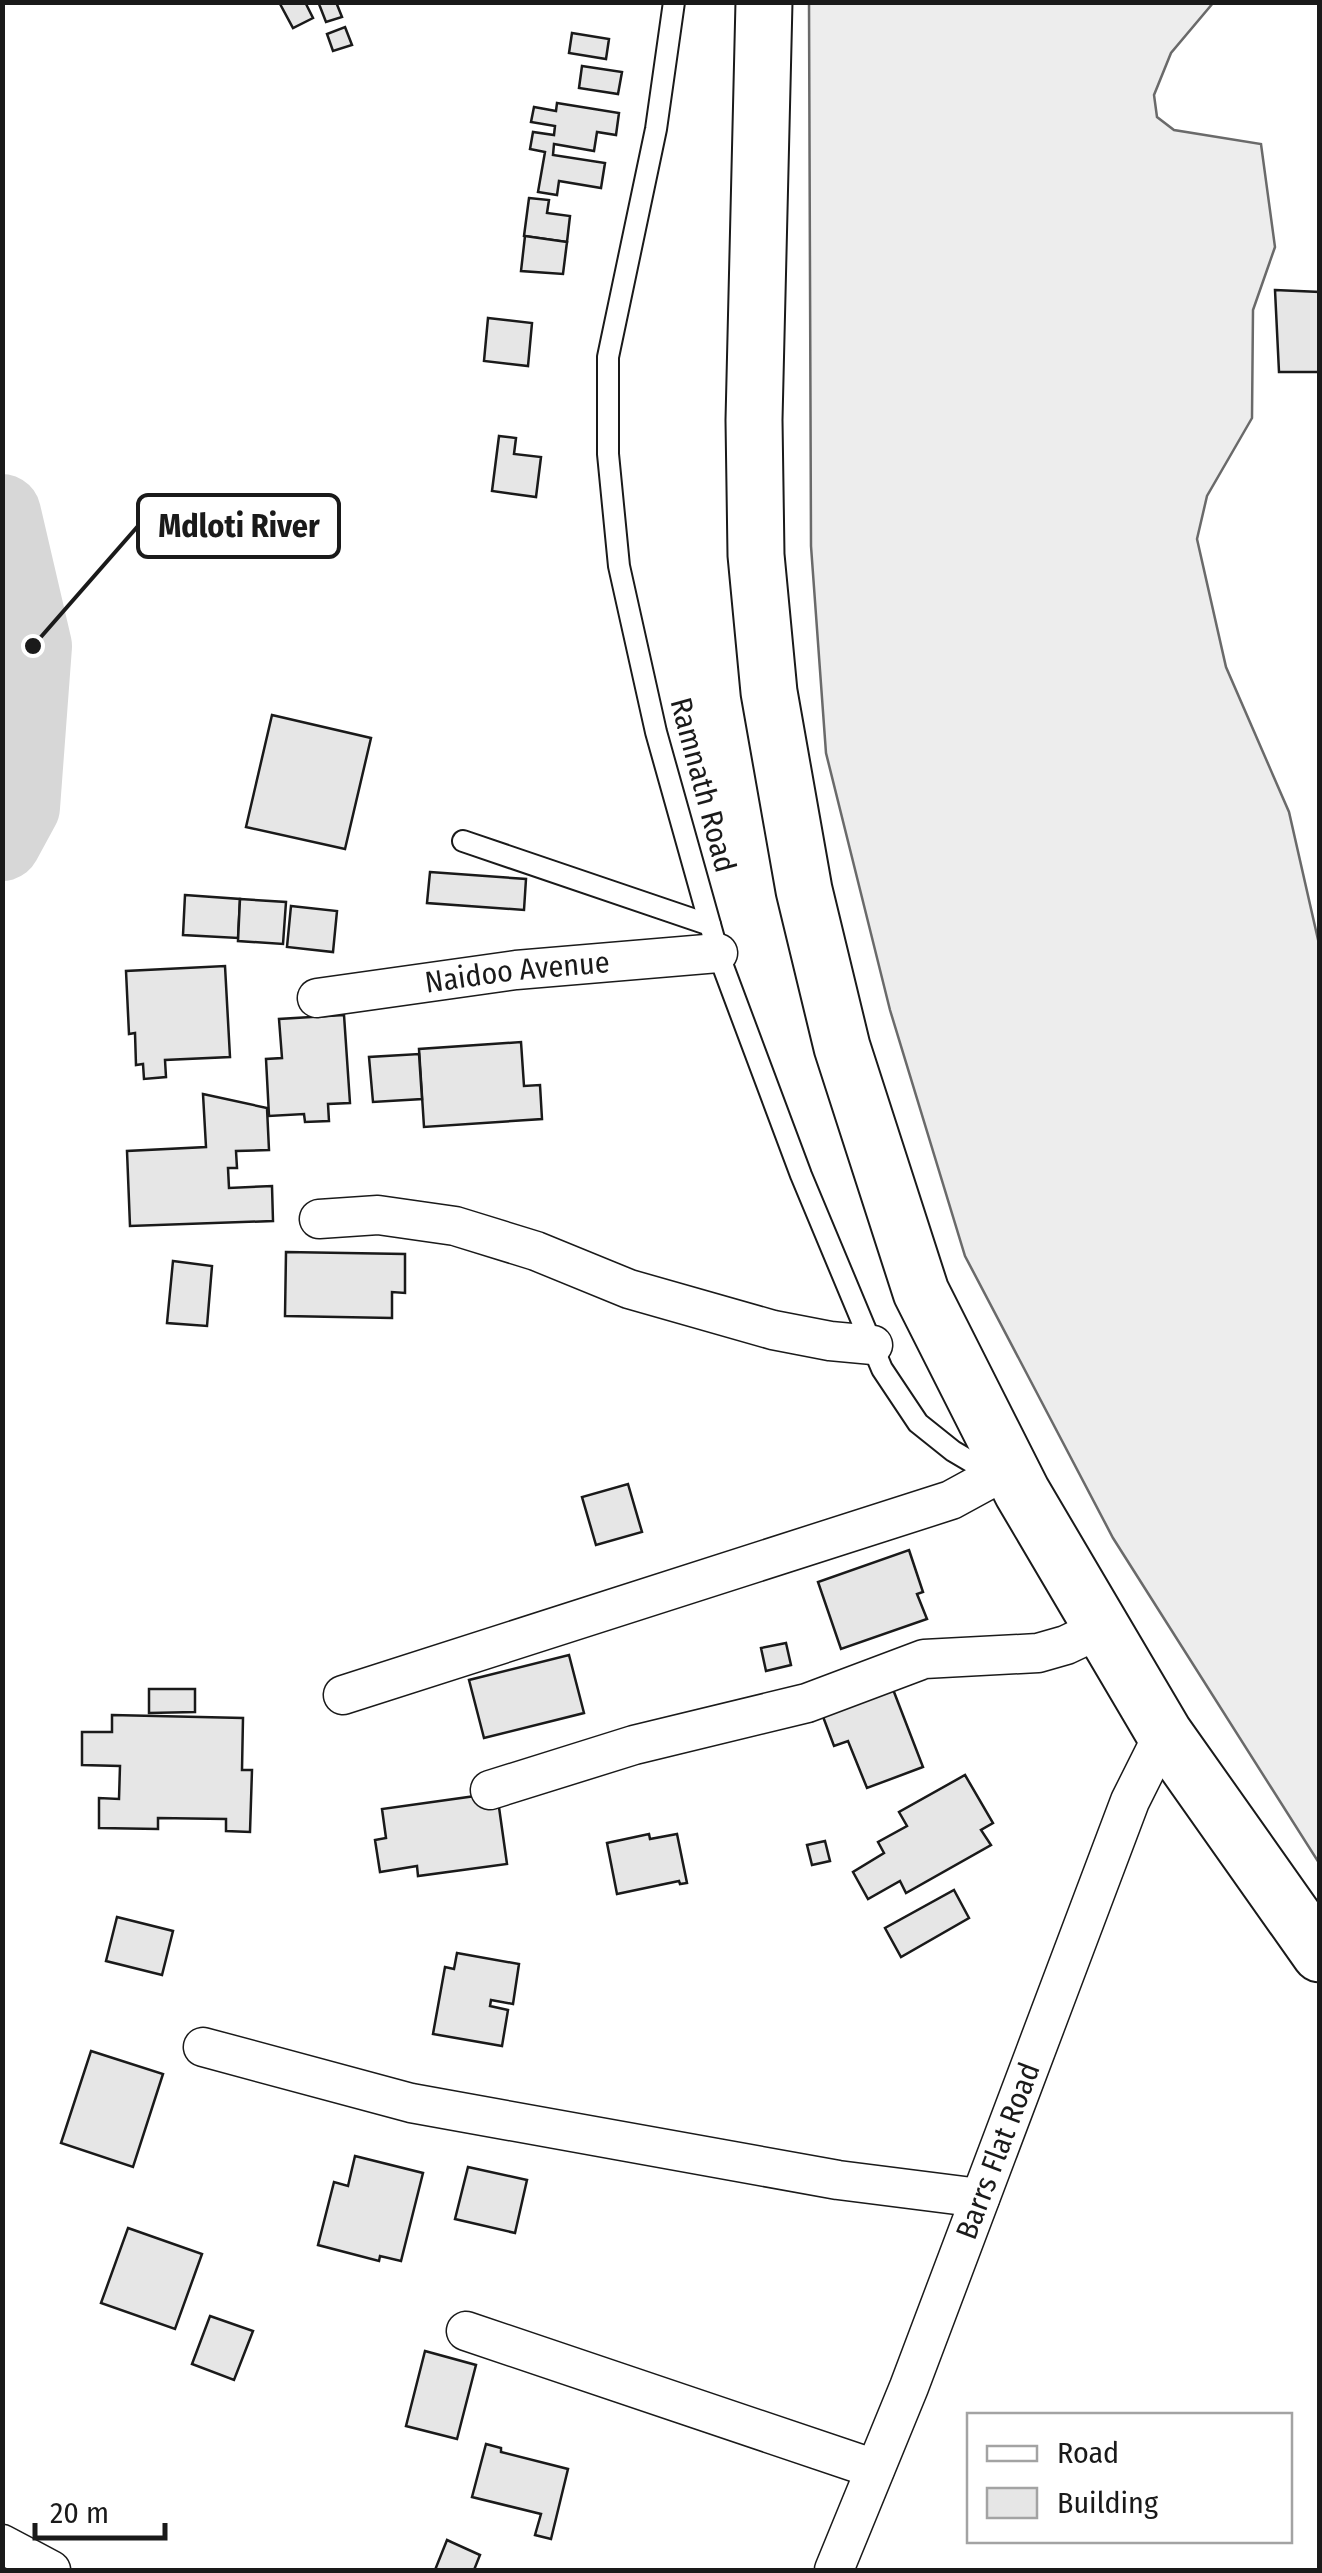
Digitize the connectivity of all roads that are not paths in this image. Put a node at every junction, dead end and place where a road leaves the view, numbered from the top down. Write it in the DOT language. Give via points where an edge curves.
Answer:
graph roads {
  1 [pos="674,2"];
  2 [pos="764,2"];
  3 [pos="463,841"];
  4 [pos="714,939"];
  5 [pos="317,998"];
  6 [pos="319,1219"];
  7 [pos="872,1345"];
  8 [pos="1008,1484"];
  9 [pos="1102,1628"];
  10 [pos="343,1694"];
  11 [pos="1164,1733"];
  12 [pos="490,1790"];
  13 [pos="1320,1954"];
  14 [pos="202,2047"];
  15 [pos="980,2198"];
  16 [pos="466,2331"];
  17 [pos="876,2468"];
  18 [pos="2,2544"];
  19 [pos="51,2570"];
  20 [pos="834,2570"];
  1 -- 4 [label="lane, Ramnath Road" via="656,129 608,358 608,454 619,566 656,732"];
  2 -- 8 [label="street" via="754,420 756,556 769,692 804,890 842,1047 921,1292"];
  3 -- 4 [label="lane"];
  4 -- 5 [label="street, Naidoo Avenue"];
  4 -- 7 [label="lane, Ramnath Road"];
  6 -- 7 [label="street" via="378,1216 455,1226 629,1289 773,1330"];
  7 -- 8 [label="lane, Ramnath Road" via="918,1424"];
  8 -- 9 [label="street"];
  8 -- 10 [label="street"];
  9 -- 11 [label="street"];
  9 -- 12 [label="street" via="1038,1652 924,1659 807,1702"];
  11 -- 13 [label="street"];
  11 -- 15 [label="street, Barrs Flat Road" via="1130,1801"];
  14 -- 15 [label="street" via="429,2106 838,2180"];
  15 -- 17 [label="street, Barrs Flat Road"];
  16 -- 17 [label="street"];
  17 -- 20 [label="street, Barrs Flat Road"];
  18 -- 19 [label="street"];
}
